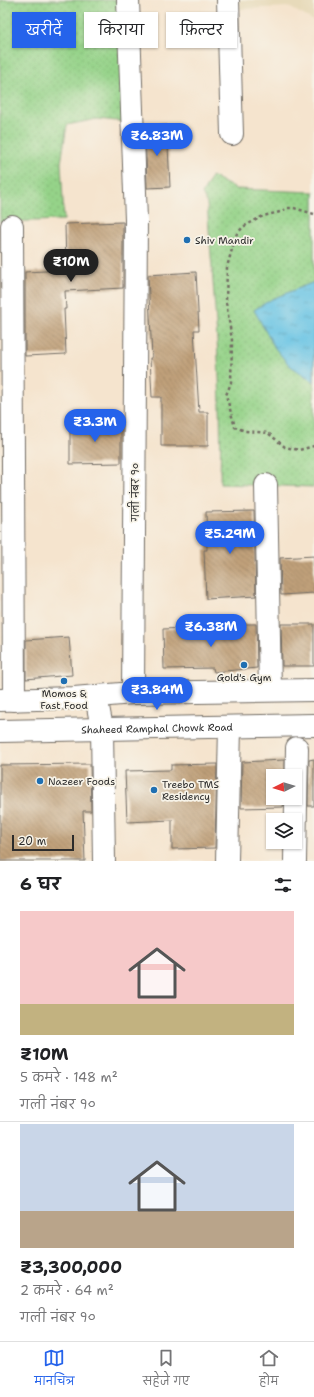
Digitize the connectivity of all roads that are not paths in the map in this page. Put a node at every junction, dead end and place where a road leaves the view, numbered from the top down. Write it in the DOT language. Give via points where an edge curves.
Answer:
graph roads {
  1 [pos="128,0"];
  2 [pos="228,0"];
  3 [pos="232,134"];
  4 [pos="12,226"];
  5 [pos="266,485"];
  6 [pos="270,690"];
  7 [pos="314,690"];
  8 [pos="134,693"];
  9 [pos="96,696"];
  10 [pos="7,700"];
  11 [pos="314,725"];
  12 [pos="230,727"];
  13 [pos="102,728"];
  14 [pos="0,731"];
  15 [pos="296,748"];
  16 [pos="104,861"];
  17 [pos="227,861"];
  18 [pos="295,861"];
  1 -- 8 [label="street, गली नंबर १०" via="136,220"];
  2 -- 3 [label="street"];
  4 -- 10 [label="street"];
  5 -- 6 [label="street"];
  6 -- 7 [label="street"];
  6 -- 8 [label="street"];
  8 -- 9 [label="street"];
  9 -- 10 [label="street"];
  9 -- 13 [label="street"];
  11 -- 12 [label="street, Shaheed Ramphal Chowk Road"];
  12 -- 13 [label="street, Shaheed Ramphal Chowk Road"];
  12 -- 17 [label="street"];
  13 -- 14 [label="street, Shaheed Ramphal Chowk Road"];
  13 -- 16 [label="street"];
  15 -- 18 [label="street"];
}
